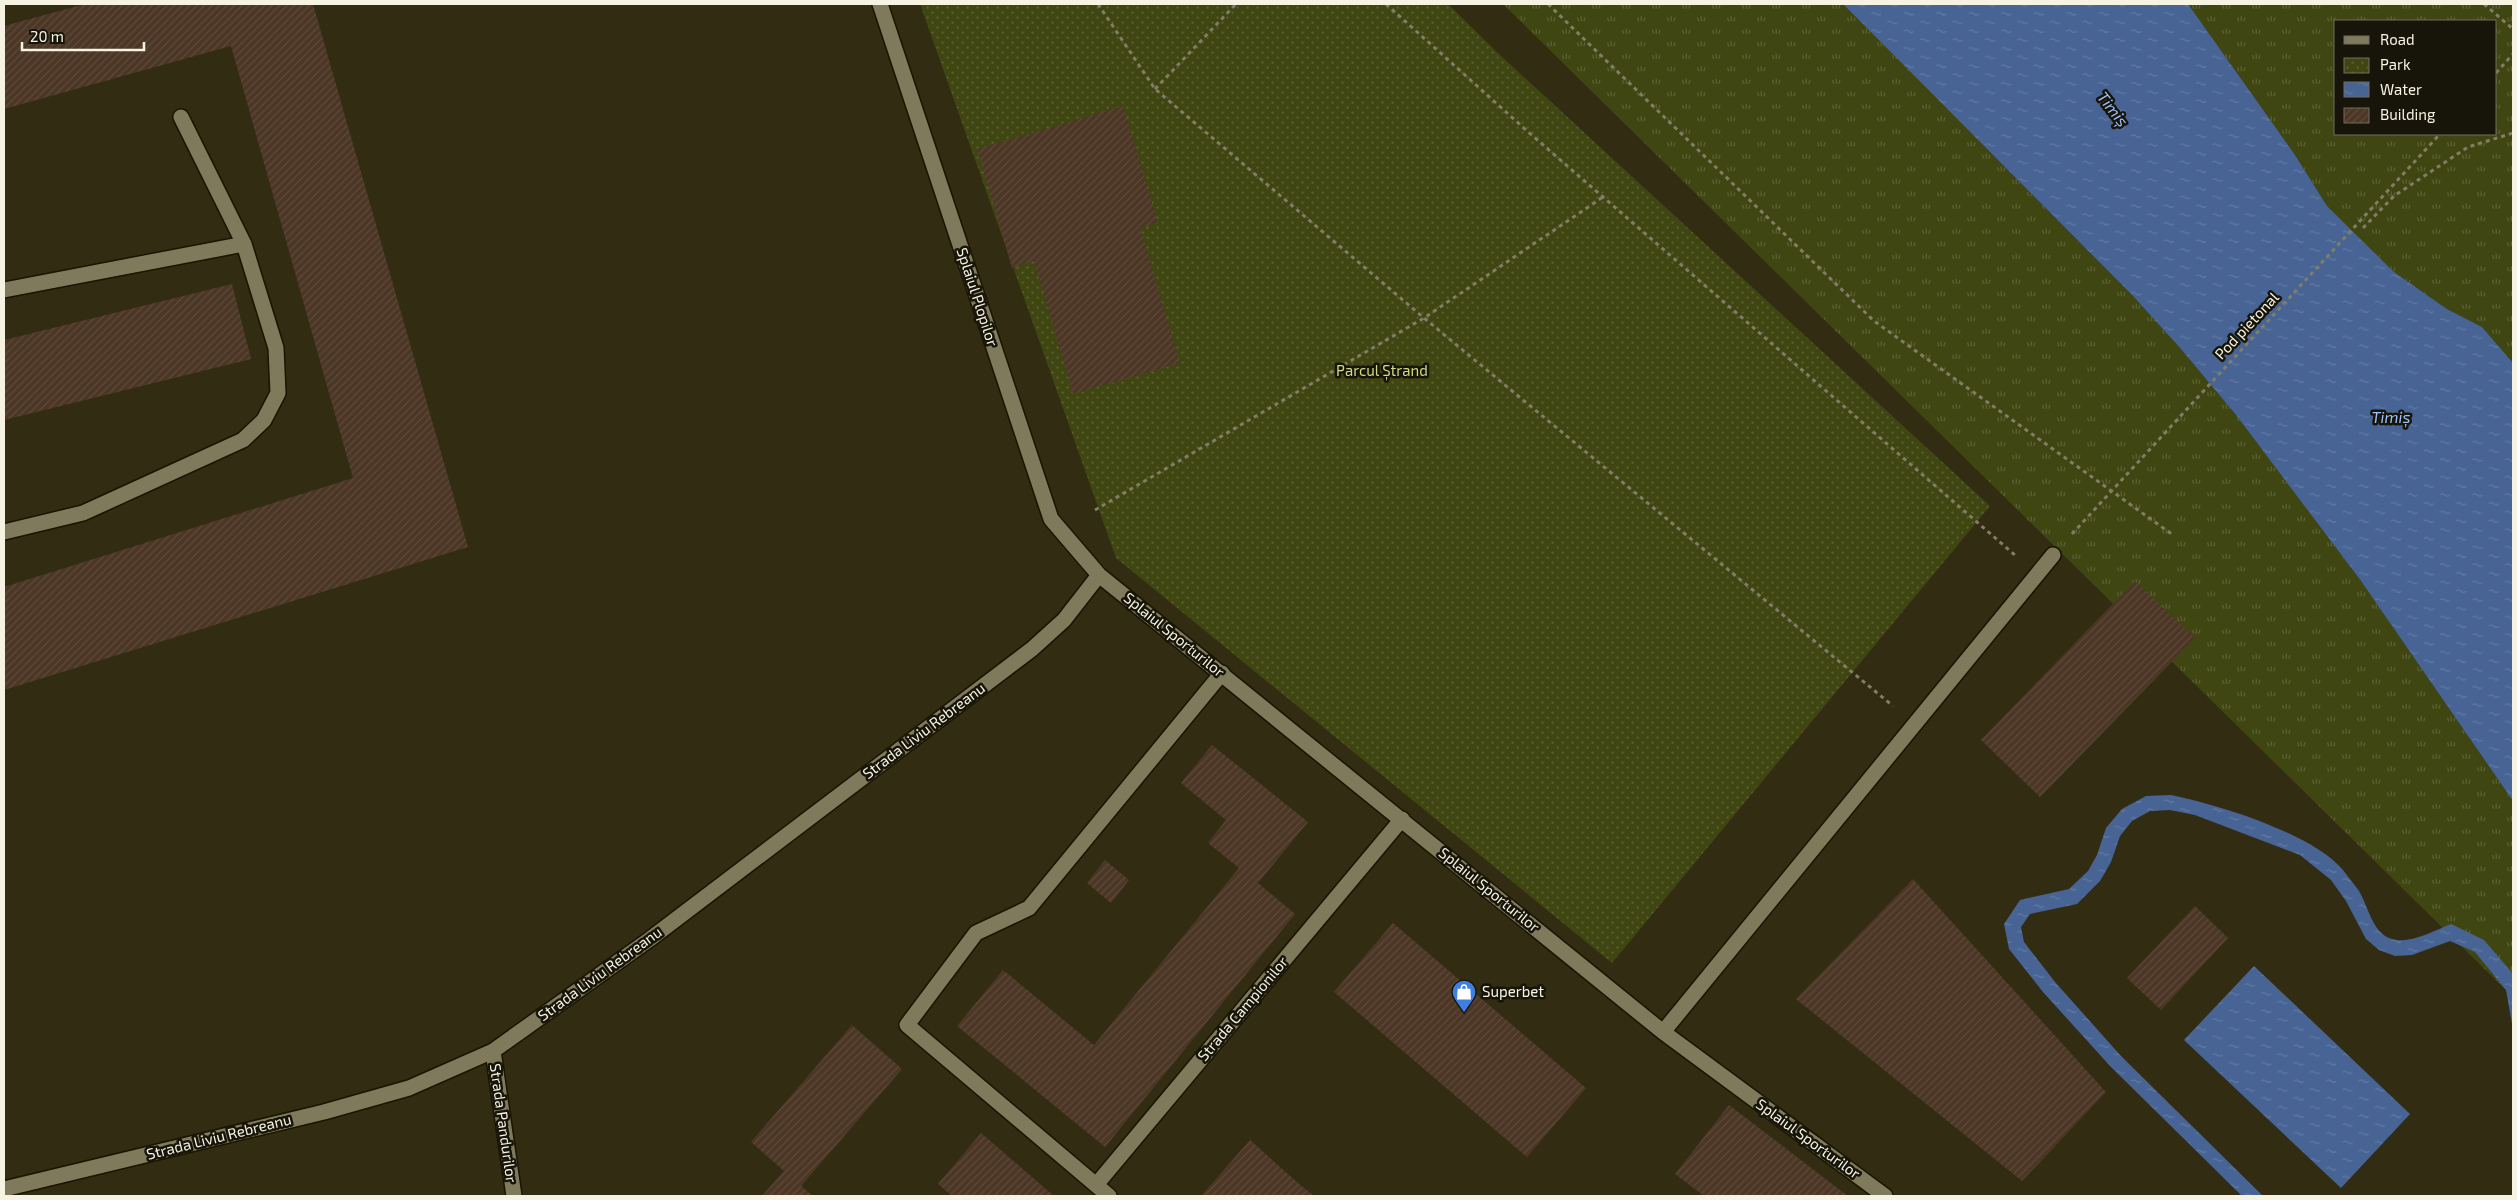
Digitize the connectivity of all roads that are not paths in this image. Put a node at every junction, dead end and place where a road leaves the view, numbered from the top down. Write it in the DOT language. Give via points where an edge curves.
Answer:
graph roads {
  1 [pos="880,4"];
  2 [pos="182,116"];
  3 [pos="244,244"];
  4 [pos="4,290"];
  5 [pos="4,532"];
  6 [pos="2053,555"];
  7 [pos="1099,575"];
  8 [pos="1222,673"];
  9 [pos="1402,819"];
  10 [pos="1663,1032"];
  11 [pos="493,1051"];
  12 [pos="1096,1185"];
  13 [pos="4,1189"];
  14 [pos="514,1196"];
  15 [pos="1109,1196"];
  16 [pos="1885,1196"];
  1 -- 7 [label="street, Splaiul Plopilor" via="1051,520"];
  2 -- 3 [label="street"];
  3 -- 4 [label="street"];
  3 -- 5 [label="street" via="276,348 278,393 264,420 243,440 83,513"];
  6 -- 10 [label="street"];
  7 -- 8 [label="street, Splaiul Sporturilor"];
  7 -- 11 [label="street, Strada Liviu Rebreanu" via="1064,620 1032,649 650,939"];
  8 -- 9 [label="street, Splaiul Sporturilor"];
  8 -- 12 [label="street" via="1028,908 976,933 907,1025"];
  9 -- 10 [label="street, Splaiul Sporturilor"];
  9 -- 12 [label="street, Strada Campionilor"];
  10 -- 16 [label="street, Splaiul Sporturilor"];
  11 -- 13 [label="street, Strada Liviu Rebreanu" via="409,1088"];
  11 -- 14 [label="street, Strada Pandurilor"];
  12 -- 15 [label="street"];
}
